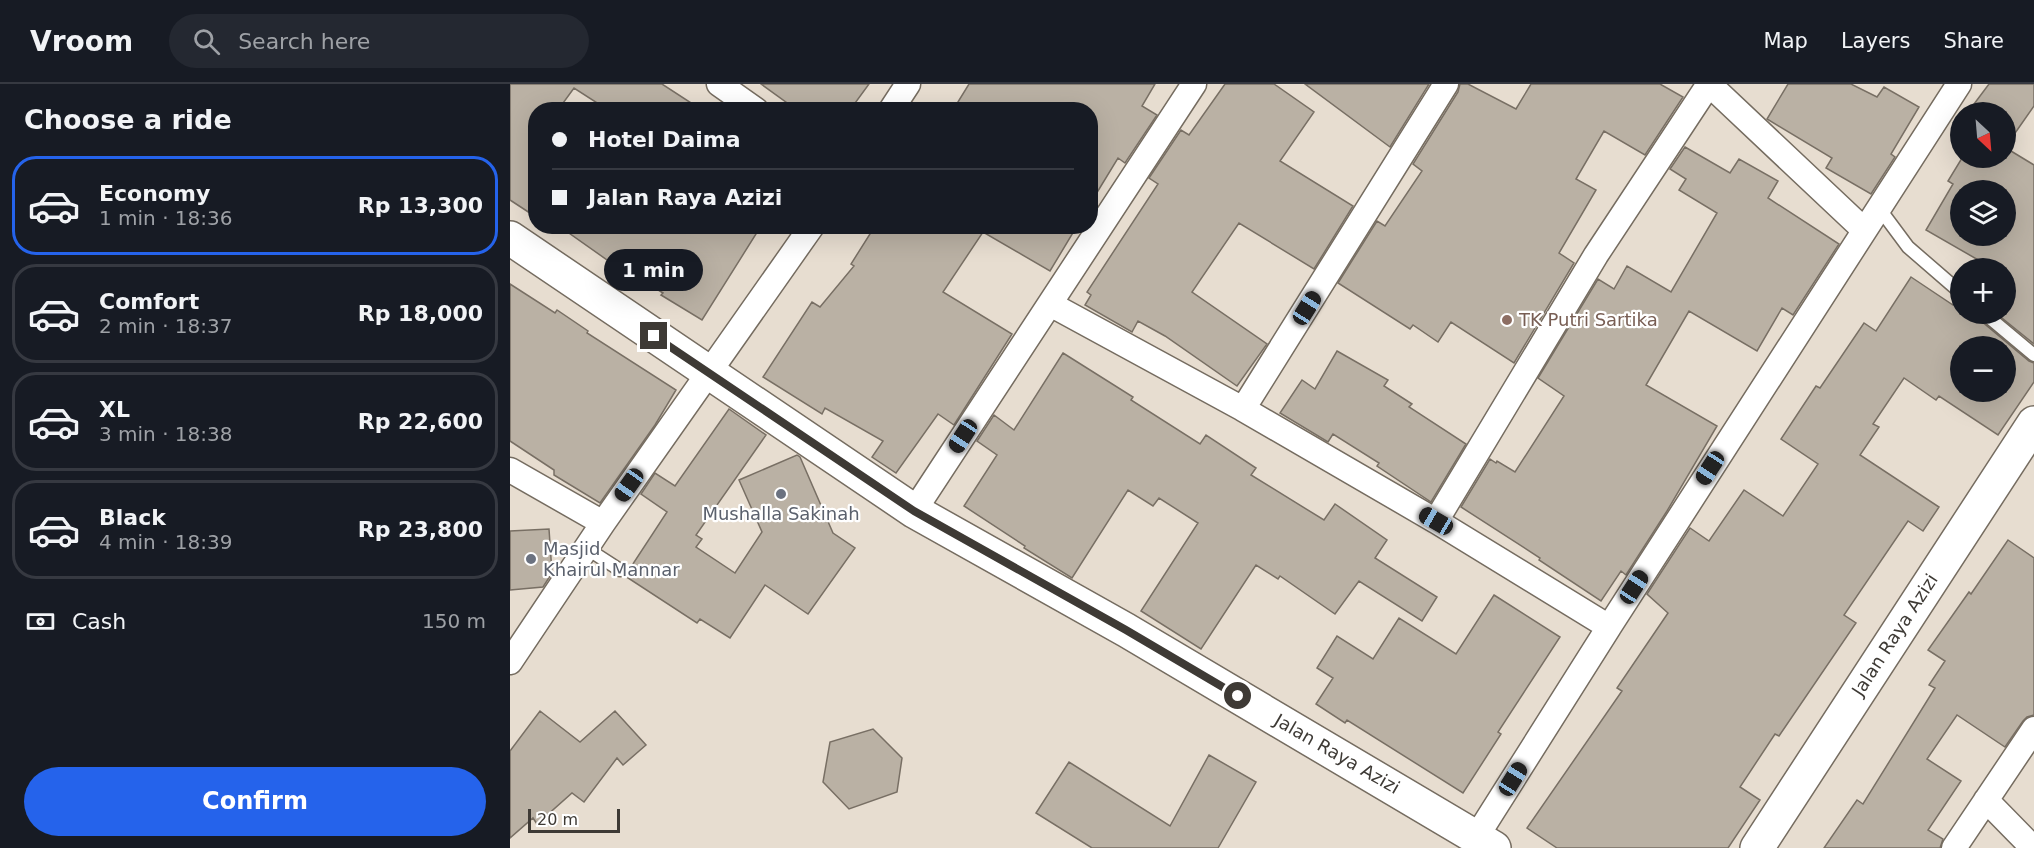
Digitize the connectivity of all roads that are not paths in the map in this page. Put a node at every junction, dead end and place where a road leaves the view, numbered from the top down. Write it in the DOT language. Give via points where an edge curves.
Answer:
graph roads {
  1 [pos="719,84"];
  2 [pos="908,84"];
  3 [pos="1194,84"];
  4 [pos="1446,84"];
  5 [pos="1709,84"];
  6 [pos="1959,84"];
  7 [pos="745,102"];
  8 [pos="896,102"];
  9 [pos="1879,208"];
  10 [pos="1864,230"];
  11 [pos="1098,231"];
  12 [pos="806,234"];
  13 [pos="1096,234"];
  14 [pos="510,238"];
  15 [pos="1950,283"];
  16 [pos="1050,304"];
  17 [pos="1997,324"];
  18 [pos="2034,355"];
  19 [pos="709,373"];
  20 [pos="1243,409"];
  21 [pos="2034,423"];
  22 [pos="510,470"];
  23 [pos="914,511"];
  24 [pos="1436,521"];
  25 [pos="603,523"];
  26 [pos="586,548"];
  27 [pos="620,570"];
  28 [pos="1608,627"];
  29 [pos="510,663"];
  30 [pos="2034,729"];
  31 [pos="1986,800"];
  32 [pos="1486,842"];
  33 [pos="1758,848"];
  34 [pos="1954,848"];
  35 [pos="2033,848"];
  1 -- 7 [label="street"];
  2 -- 8 [label="street"];
  3 -- 11 [label="street"];
  4 -- 20 [label="street"];
  5 -- 10 [label="street"];
  5 -- 24 [label="street" via="1596,255"];
  6 -- 9 [label="street"];
  9 -- 10 [label="street"];
  9 -- 15 [label="lane" via="1908,247"];
  10 -- 28 [label="street"];
  12 -- 19 [label="street"];
  13 -- 16 [label="street"];
  14 -- 19 [label="street, Jalan Raya Azizi"];
  16 -- 20 [label="street"];
  16 -- 23 [label="street"];
  17 -- 18 [label="lane"];
  19 -- 23 [label="street, Jalan Raya Azizi"];
  19 -- 25 [label="street"];
  20 -- 24 [label="street"];
  21 -- 33 [label="street, Jalan Raya Azizi"];
  22 -- 25 [label="street"];
  23 -- 32 [label="street, Jalan Raya Azizi" via="1126,630"];
  24 -- 28 [label="street"];
  25 -- 26 [label="street"];
  26 -- 27 [label="lane"];
  26 -- 29 [label="street"];
  28 -- 32 [label="street"];
  30 -- 31 [label="street"];
  31 -- 34 [label="street"];
  31 -- 35 [label="street"];
}
